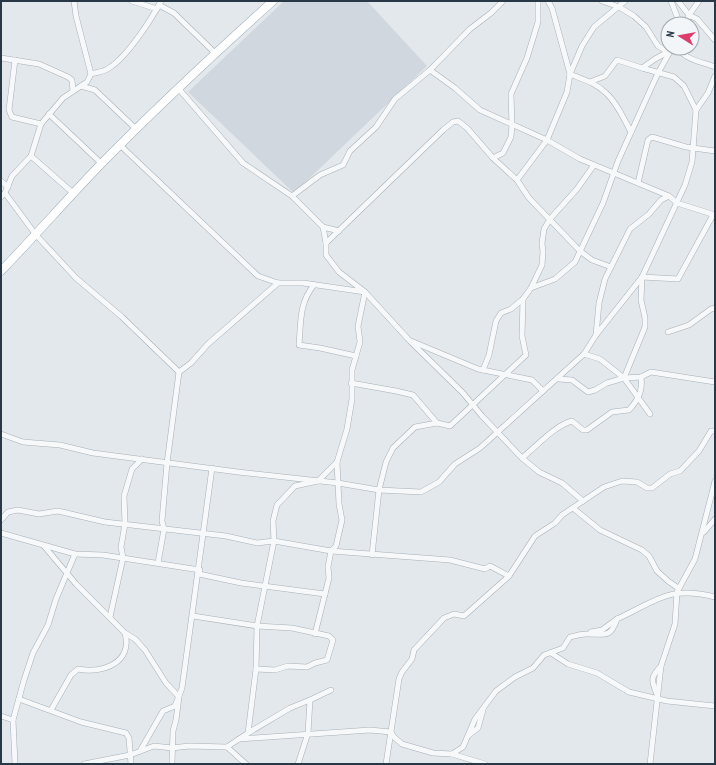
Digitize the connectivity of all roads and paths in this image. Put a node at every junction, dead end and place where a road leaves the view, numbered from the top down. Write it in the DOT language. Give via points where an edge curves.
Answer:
graph roads {
  1 [pos="74,1"];
  2 [pos="132,1"];
  3 [pos="273,1"];
  4 [pos="503,1"];
  5 [pos="538,1"];
  6 [pos="548,1"];
  7 [pos="625,1"];
  8 [pos="671,1"];
  9 [pos="678,1"];
  10 [pos="699,1"];
  11 [pos="603,2"];
  12 [pos="159,5"];
  13 [pos="619,7"];
  14 [pos="610,13"];
  15 [pos="689,15"];
  16 [pos="677,16"];
  17 [pos="715,40"];
  18 [pos="660,44"];
  19 [pos="215,53"];
  20 [pos="660,56"];
  21 [pos="667,56"];
  22 [pos="686,56"];
  23 [pos="1,58"];
  24 [pos="14,60"];
  25 [pos="715,67"];
  26 [pos="642,68"];
  27 [pos="430,70"];
  28 [pos="658,73"];
  29 [pos="91,74"];
  30 [pos="570,74"];
  31 [pos="715,76"];
  32 [pos="590,82"];
  33 [pos="81,86"];
  34 [pos="178,88"];
  35 [pos="73,91"];
  36 [pos="708,93"];
  37 [pos="715,96"];
  38 [pos="696,110"];
  39 [pos="49,114"];
  40 [pos="41,124"];
  41 [pos="512,125"];
  42 [pos="136,129"];
  43 [pos="631,132"];
  44 [pos="547,140"];
  45 [pos="120,145"];
  46 [pos="693,148"];
  47 [pos="715,151"];
  48 [pos="30,156"];
  49 [pos="493,158"];
  50 [pos="102,164"];
  51 [pos="594,165"];
  52 [pos="614,172"];
  53 [pos="517,180"];
  54 [pos="1,181"];
  55 [pos="638,183"];
  56 [pos="8,187"];
  57 [pos="5,193"];
  58 [pos="73,193"];
  59 [pos="292,196"];
  60 [pos="669,196"];
  61 [pos="1,197"];
  62 [pos="677,202"];
  63 [pos="714,215"];
  64 [pos="550,219"];
  65 [pos="323,227"];
  66 [pos="339,231"];
  67 [pos="36,235"];
  68 [pos="326,243"];
  69 [pos="580,251"];
  70 [pos="611,267"];
  71 [pos="1,271"];
  72 [pos="642,277"];
  73 [pos="278,283"];
  74 [pos="314,285"];
  75 [pos="531,288"];
  76 [pos="365,292"];
  77 [pos="523,299"];
  78 [pos="715,308"];
  79 [pos="668,332"];
  80 [pos="596,335"];
  81 [pos="410,341"];
  82 [pos="584,354"];
  83 [pos="356,356"];
  84 [pos="483,370"];
  85 [pos="179,372"];
  86 [pos="507,374"];
  87 [pos="641,377"];
  88 [pos="624,378"];
  89 [pos="559,379"];
  90 [pos="715,382"];
  91 [pos="351,383"];
  92 [pos="543,391"];
  93 [pos="639,398"];
  94 [pos="474,405"];
  95 [pos="650,414"];
  96 [pos="437,423"];
  97 [pos="715,431"];
  98 [pos="498,432"];
  99 [pos="1,434"];
  100 [pos="522,458"];
  101 [pos="142,459"];
  102 [pos="337,462"];
  103 [pos="167,463"];
  104 [pos="212,468"];
  105 [pos="318,481"];
  106 [pos="715,481"];
  107 [pos="338,483"];
  108 [pos="379,490"];
  109 [pos="714,492"];
  110 [pos="583,501"];
  111 [pos="573,508"];
  112 [pos="715,519"];
  113 [pos="1,520"];
  114 [pos="125,524"];
  115 [pos="164,529"];
  116 [pos="1,533"];
  117 [pos="204,534"];
  118 [pos="702,535"];
  119 [pos="274,541"];
  120 [pos="44,546"];
  121 [pos="331,551"];
  122 [pos="75,554"];
  123 [pos="372,555"];
  124 [pos="123,558"];
  125 [pos="158,563"];
  126 [pos="199,572"];
  127 [pos="68,574"];
  128 [pos="509,576"];
  129 [pos="265,586"];
  130 [pos="678,590"];
  131 [pos="325,594"];
  132 [pos="715,597"];
  133 [pos="193,616"];
  134 [pos="110,617"];
  135 [pos="257,626"];
  136 [pos="125,633"];
  137 [pos="315,634"];
  138 [pos="551,653"];
  139 [pos="661,666"];
  140 [pos="256,669"];
  141 [pos="331,690"];
  142 [pos="179,697"];
  143 [pos="658,698"];
  144 [pos="19,699"];
  145 [pos="310,700"];
  146 [pos="715,706"];
  147 [pos="51,710"];
  148 [pos="1,716"];
  149 [pos="13,720"];
  150 [pos="391,732"];
  151 [pos="248,733"];
  152 [pos="308,734"];
  153 [pos="239,739"];
  154 [pos="227,747"];
  155 [pos="172,748"];
  156 [pos="140,751"];
  157 [pos="452,754"];
  158 [pos="130,755"];
  159 [pos="15,764"];
  160 [pos="84,764"];
  161 [pos="87,764"];
  162 [pos="131,764"];
  163 [pos="172,764"];
  164 [pos="246,764"];
  165 [pos="298,764"];
  166 [pos="386,764"];
  167 [pos="486,764"];
  168 [pos="650,764"];
  1 -- 29 [label="street"];
  2 -- 12 [label="street"];
  3 -- 19 [label="main road"];
  4 -- 27 [label="street" via="492,13 470,29"];
  5 -- 41 [label="street" via="538,22 532,43 511,94"];
  6 -- 30 [label="street"];
  7 -- 13 [label="street"];
  8 -- 16 [label="street"];
  9 -- 15 [label="street"];
  10 -- 15 [label="street"];
  11 -- 13 [label="street"];
  11 -- 14 [label="street"];
  12 -- 19 [label="street" via="174,14"];
  12 -- 29 [label="street" via="140,34 117,61 108,69"];
  13 -- 14 [label="street"];
  13 -- 18 [label="street" via="646,27 653,40"];
  14 -- 30 [label="street" via="594,27 582,46"];
  15 -- 17 [label="street" via="697,19"];
  19 -- 34 [label="main road"];
  20 -- 26 [label="street"];
  21 -- 28 [label="street"];
  22 -- 25 [label="street"];
  23 -- 24 [label="street"];
  24 -- 35 [label="street" via="39,64 68,77 72,80"];
  24 -- 40 [label="street" via="9,110 12,117"];
  26 -- 28 [label="street"];
  26 -- 32 [label="street" via="617,60 605,76"];
  27 -- 41 [label="street" via="480,110"];
  27 -- 59 [label="street" via="396,99 376,127 350,151 343,165 320,175"];
  28 -- 38 [label="street" via="674,77 684,86"];
  28 -- 43 [label="street"];
  29 -- 33 [label="street" via="87,82"];
  30 -- 32 [label="street"];
  30 -- 44 [label="street" via="567,92"];
  31 -- 36 [label="street"];
  32 -- 43 [label="street" via="606,93"];
  33 -- 35 [label="street"];
  33 -- 42 [label="street" via="96,90"];
  34 -- 42 [label="main road"];
  34 -- 59 [label="street" via="243,163"];
  35 -- 39 [label="street"];
  36 -- 37 [label="street"];
  36 -- 38 [label="street"];
  38 -- 46 [label="street"];
  39 -- 40 [label="street"];
  39 -- 50 [label="street"];
  40 -- 48 [label="street"];
  41 -- 44 [label="street"];
  41 -- 49 [label="street" via="511,137 502,153"];
  42 -- 45 [label="main road"];
  43 -- 52 [label="street"];
  44 -- 51 [label="street"];
  44 -- 53 [label="street"];
  45 -- 50 [label="main road"];
  45 -- 73 [label="street" via="244,264 258,276"];
  46 -- 47 [label="street"];
  46 -- 55 [label="street" via="652,137 648,140"];
  46 -- 62 [label="street" via="692,162"];
  48 -- 56 [label="street" via="12,176"];
  48 -- 58 [label="street"];
  49 -- 53 [label="street"];
  49 -- 66 [label="street" via="468,128 458,121 453,122"];
  50 -- 58 [label="main road"];
  51 -- 52 [label="street"];
  51 -- 64 [label="street"];
  52 -- 55 [label="street"];
  52 -- 69 [label="street" via="603,203"];
  53 -- 64 [label="street" via="529,198"];
  54 -- 56 [label="street"];
  55 -- 60 [label="street"];
  56 -- 57 [label="street"];
  57 -- 61 [label="street"];
  57 -- 67 [label="street"];
  58 -- 67 [label="main road"];
  59 -- 65 [label="street"];
  60 -- 62 [label="street"];
  60 -- 70 [label="street" via="661,200 650,214 630,229"];
  62 -- 63 [label="street"];
  62 -- 72 [label="street"];
  63 -- 72 [label="street" via="678,279"];
  64 -- 69 [label="street"];
  64 -- 75 [label="street" via="544,229 542,265"];
  65 -- 66 [label="street"];
  65 -- 68 [label="street"];
  66 -- 68 [label="street"];
  67 -- 71 [label="main road"];
  67 -- 85 [label="street" via="76,278 122,317"];
  68 -- 76 [label="street" via="326,255 339,272"];
  69 -- 70 [label="street" via="592,260"];
  69 -- 75 [label="street" via="575,262 558,277"];
  70 -- 80 [label="street" via="599,303"];
  72 -- 80 [label="street"];
  72 -- 88 [label="street" via="645,327"];
  73 -- 74 [label="street"];
  73 -- 85 [label="street"];
  74 -- 76 [label="street"];
  74 -- 83 [label="street" via="305,296 298,345"];
  75 -- 77 [label="street"];
  76 -- 81 [label="street"];
  76 -- 83 [label="street" via="358,326 360,342"];
  77 -- 84 [label="street" via="501,313 496,321"];
  77 -- 86 [label="street" via="522,336 526,355"];
  78 -- 79 [label="street" via="689,326"];
  80 -- 82 [label="street"];
  81 -- 84 [label="street"];
  81 -- 94 [label="street"];
  82 -- 88 [label="street" via="600,359"];
  82 -- 89 [label="street"];
  83 -- 91 [label="street"];
  84 -- 86 [label="street"];
  85 -- 103 [label="street"];
  86 -- 92 [label="street" via="532,380"];
  86 -- 94 [label="street"];
  87 -- 88 [label="street"];
  87 -- 90 [label="street" via="651,372"];
  87 -- 93 [label="street"];
  88 -- 89 [label="street" via="588,392 572,380"];
  88 -- 93 [label="street"];
  89 -- 92 [label="street"];
  91 -- 96 [label="street" via="413,396"];
  91 -- 102 [label="street" via="352,399 347,428"];
  92 -- 98 [label="street"];
  93 -- 95 [label="street"];
  93 -- 100 [label="street" via="629,410 612,412 587,430 583,430 572,421 568,422"];
  94 -- 96 [label="street" via="450,426"];
  94 -- 98 [label="street"];
  96 -- 108 [label="street" via="415,427 393,448 386,462"];
  97 -- 110 [label="street" via="706,436 699,451 680,471 670,474 652,488 637,482 622,481 604,487"];
  98 -- 100 [label="street"];
  98 -- 108 [label="street" via="480,448 455,464 439,482 421,492"];
  99 -- 101 [label="street" via="23,442 60,445 93,453"];
  100 -- 110 [label="street" via="539,472 562,483"];
  101 -- 103 [label="street"];
  101 -- 114 [label="street" via="132,469 126,486"];
  102 -- 105 [label="street"];
  102 -- 107 [label="street"];
  103 -- 104 [label="street"];
  103 -- 115 [label="street" via="162,521"];
  104 -- 105 [label="street"];
  104 -- 117 [label="street"];
  105 -- 107 [label="street"];
  105 -- 119 [label="street" via="295,486 277,505 273,521"];
  106 -- 109 [label="street"];
  107 -- 108 [label="street"];
  107 -- 121 [label="street" via="342,520 336,546"];
  108 -- 123 [label="street"];
  109 -- 118 [label="street"];
  110 -- 111 [label="street"];
  111 -- 128 [label="street" via="535,536"];
  111 -- 130 [label="street" via="600,530 642,550 658,571"];
  112 -- 118 [label="street"];
  113 -- 114 [label="street" via="8,512 18,510 39,514 58,511"];
  114 -- 115 [label="street"];
  114 -- 124 [label="street" via="121,547"];
  115 -- 117 [label="street"];
  115 -- 125 [label="street"];
  116 -- 120 [label="street"];
  117 -- 119 [label="street" via="256,543"];
  117 -- 126 [label="street"];
  118 -- 130 [label="street" via="690,570"];
  119 -- 121 [label="street"];
  119 -- 129 [label="street"];
  120 -- 122 [label="street"];
  120 -- 127 [label="street"];
  121 -- 123 [label="street"];
  121 -- 131 [label="street"];
  122 -- 124 [label="street"];
  122 -- 127 [label="street"];
  123 -- 128 [label="street" via="450,560 485,569 490,566"];
  124 -- 125 [label="street"];
  124 -- 134 [label="street"];
  125 -- 126 [label="street"];
  126 -- 129 [label="street"];
  126 -- 133 [label="street"];
  127 -- 134 [label="street"];
  127 -- 144 [label="street" via="56,599 48,625 33,653"];
  128 -- 150 [label="street" via="464,616 454,614 444,618 414,650 412,660 398,679"];
  129 -- 131 [label="street"];
  129 -- 135 [label="street"];
  130 -- 132 [label="street"];
  130 -- 138 [label="street" via="617,620 613,630 606,635 586,634 570,637 563,648"];
  130 -- 139 [label="street" via="675,624"];
  131 -- 137 [label="street"];
  133 -- 135 [label="street"];
  133 -- 142 [label="street"];
  134 -- 136 [label="street"];
  135 -- 137 [label="street" via="292,628"];
  135 -- 140 [label="street"];
  136 -- 142 [label="street" via="145,650 166,683"];
  136 -- 147 [label="street" via="125,650 114,665 95,671 78,669"];
  137 -- 140 [label="street" via="329,636 333,640 327,660 307,667"];
  138 -- 143 [label="street" via="568,664 597,674 629,692"];
  138 -- 157 [label="street" via="544,655 533,668 496,691 474,719 463,747"];
  139 -- 143 [label="street"];
  139 -- 143 [label="street" via="652,678"];
  140 -- 151 [label="street"];
  141 -- 145 [label="street"];
  142 -- 155 [label="street"];
  142 -- 156 [label="street" via="175,706 163,711"];
  143 -- 146 [label="street"];
  143 -- 168 [label="street"];
  144 -- 147 [label="street"];
  144 -- 149 [label="street"];
  145 -- 151 [label="street" via="290,708"];
  145 -- 152 [label="street"];
  147 -- 158 [label="street" via="81,722 126,733 129,738"];
  148 -- 149 [label="street"];
  149 -- 159 [label="street"];
  150 -- 152 [label="street" via="370,730"];
  150 -- 157 [label="street" via="402,744 433,753"];
  150 -- 166 [label="street"];
  151 -- 153 [label="street"];
  152 -- 153 [label="street"];
  152 -- 165 [label="street"];
  153 -- 154 [label="street"];
  154 -- 155 [label="street"];
  154 -- 164 [label="street"];
  155 -- 156 [label="street" via="154,746"];
  155 -- 163 [label="street"];
  156 -- 158 [label="street"];
  157 -- 167 [label="street"];
  158 -- 161 [label="street"];
  158 -- 162 [label="street"];
  160 -- 161 [label="street"];
}
